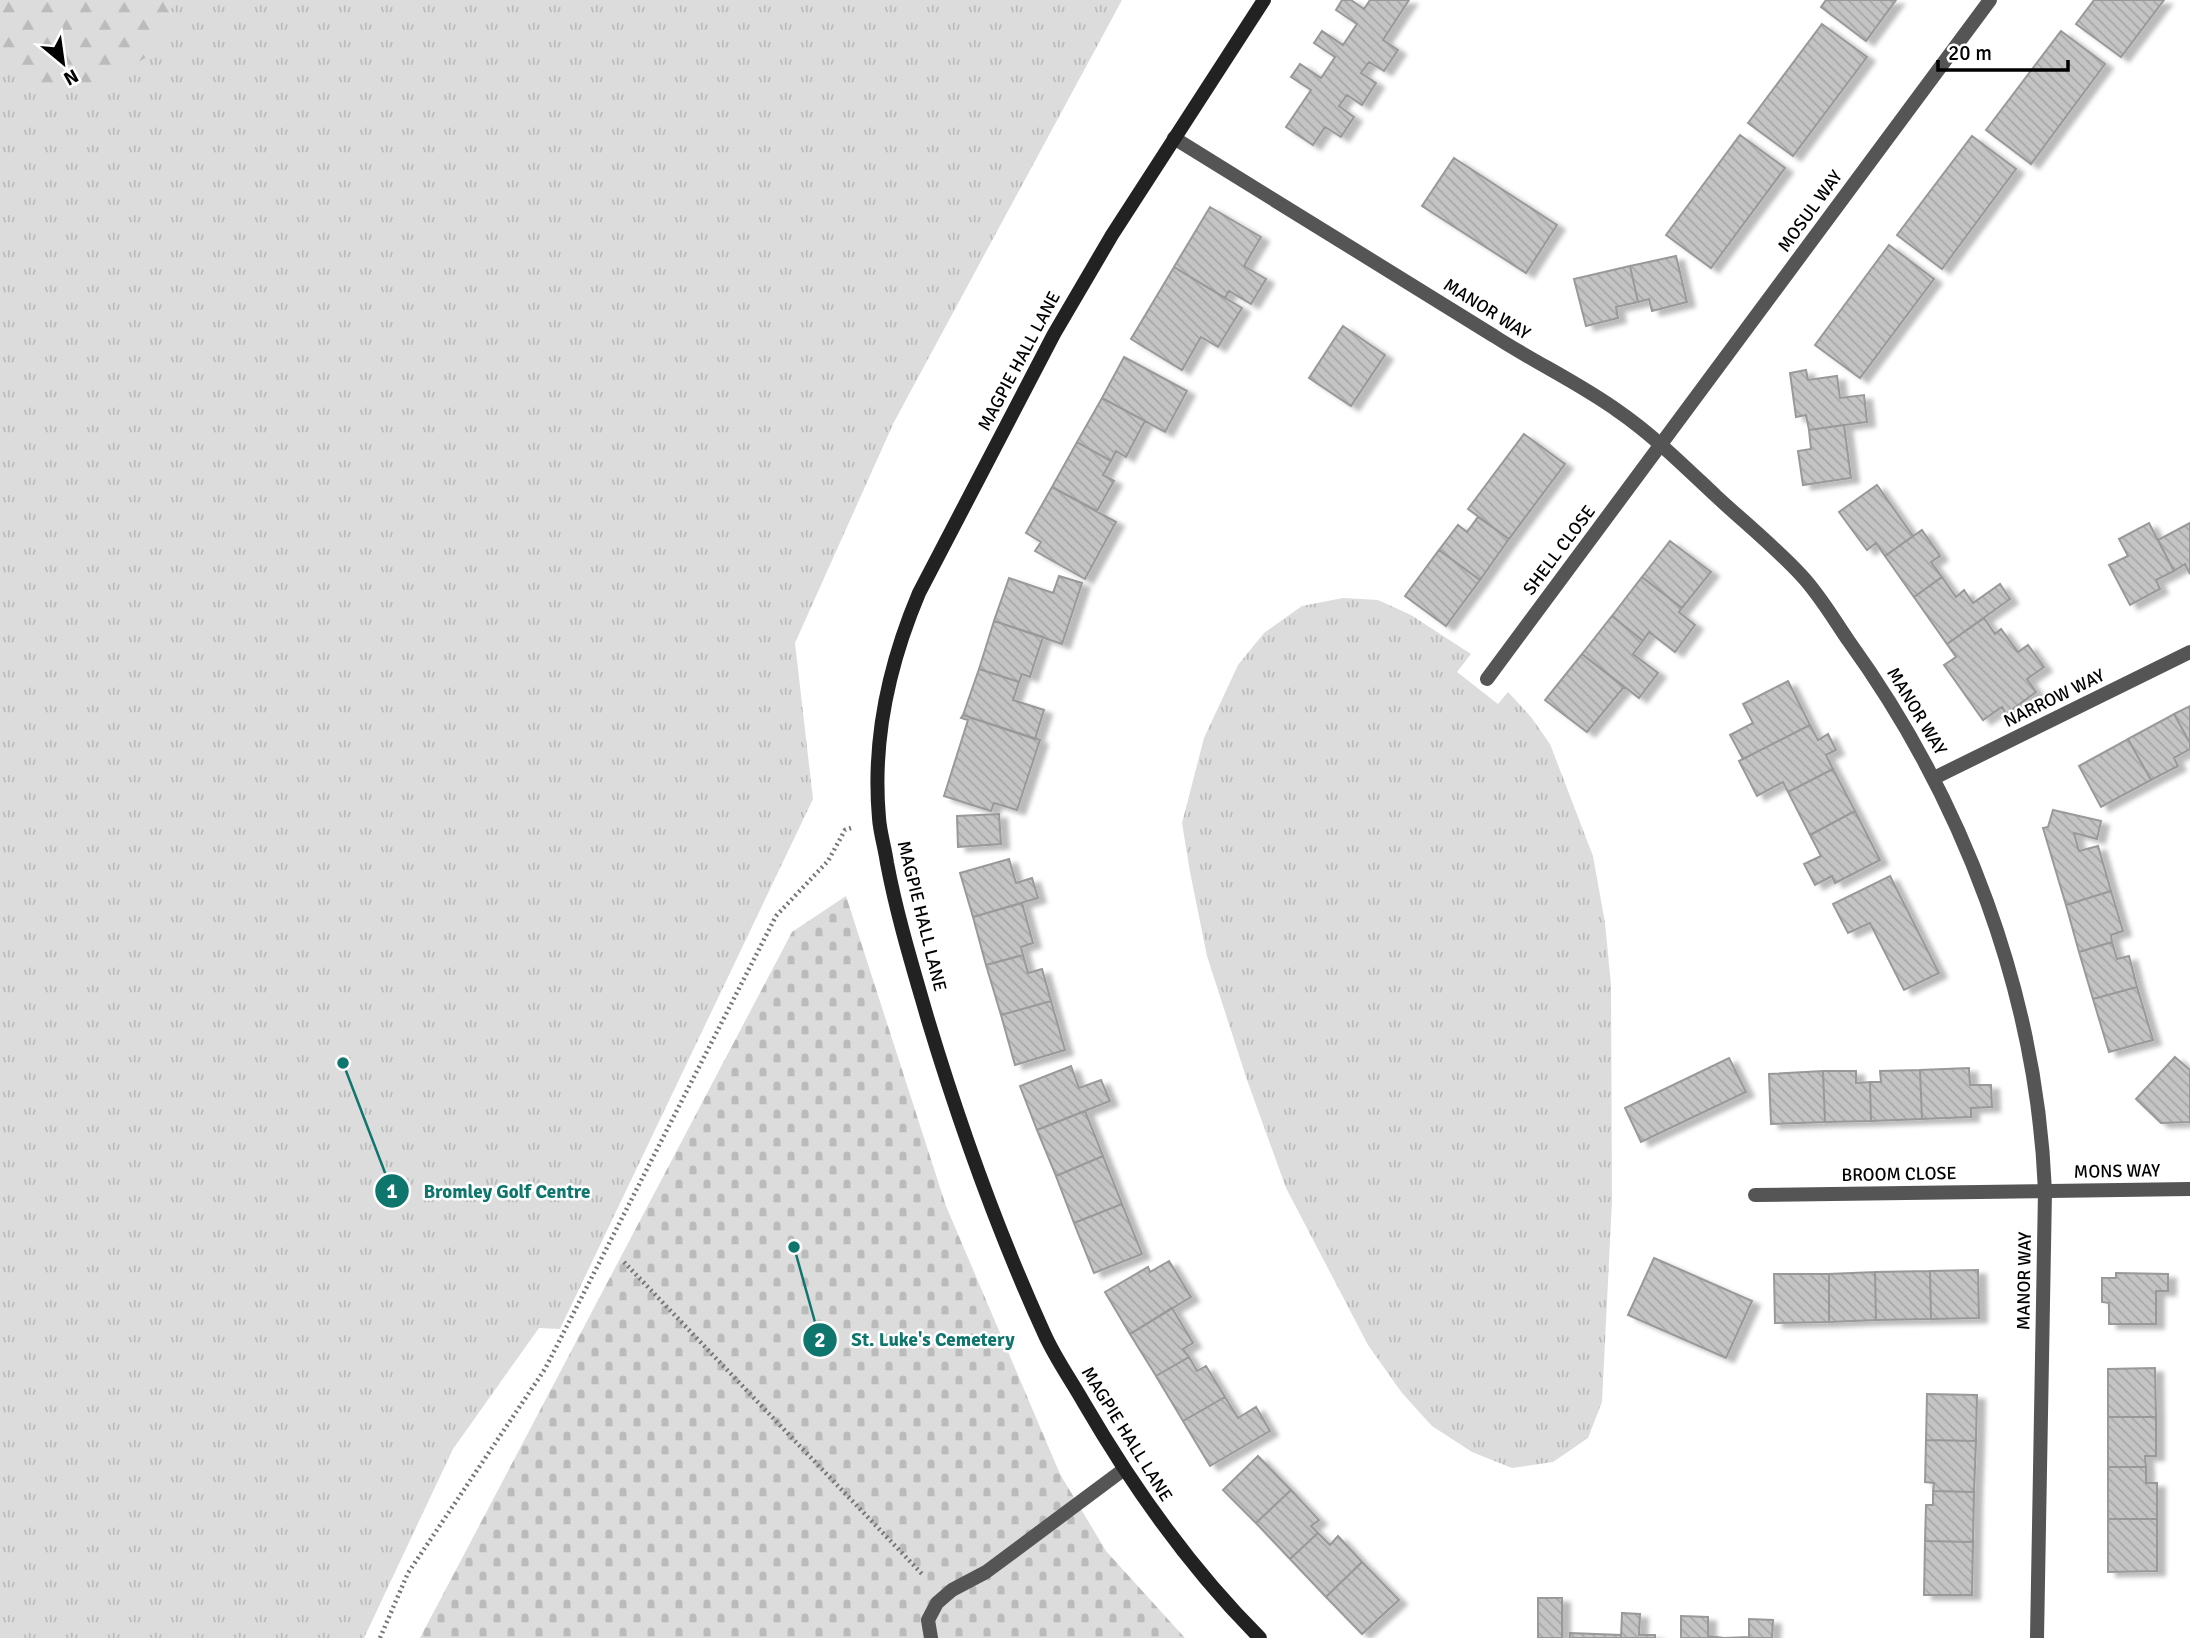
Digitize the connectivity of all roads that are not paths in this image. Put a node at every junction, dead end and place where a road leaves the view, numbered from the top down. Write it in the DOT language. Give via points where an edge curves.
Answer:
graph roads {
  1 [pos="1264,0"];
  2 [pos="1990,0"];
  3 [pos="1174,138"];
  4 [pos="1660,445"];
  5 [pos="2190,652"];
  6 [pos="1487,678"];
  7 [pos="1934,778"];
  8 [pos="2190,1189"];
  9 [pos="2045,1191"];
  10 [pos="1755,1195"];
  11 [pos="1123,1470"];
  12 [pos="931,1638"];
  13 [pos="1260,1638"];
  14 [pos="2037,1638"];
  1 -- 3 [label="street, MAGPIE HALL LANE"];
  2 -- 4 [label="street, MOSUL WAY"];
  3 -- 4 [label="street, MANOR WAY" via="1618,410"];
  3 -- 11 [label="street, MAGPIE HALL LANE" via="1054,334 919,593 903,631 883,714 879,757 879,819 894,901 952,1097 1045,1336"];
  4 -- 6 [label="street, SHELL CLOSE"];
  4 -- 7 [label="street, MANOR WAY" via="1803,577 1881,686"];
  5 -- 7 [label="street, NARROW WAY"];
  7 -- 9 [label="street, MANOR WAY" via="1966,850 2020,1007 2041,1134"];
  8 -- 9 [label="street, MONS WAY"];
  9 -- 10 [label="street, BROOM CLOSE"];
  9 -- 14 [label="street, MANOR WAY"];
  11 -- 12 [label="street" via="986,1572 944,1596 928,1620"];
  11 -- 13 [label="street, MAGPIE HALL LANE" via="1203,1577"];
}
